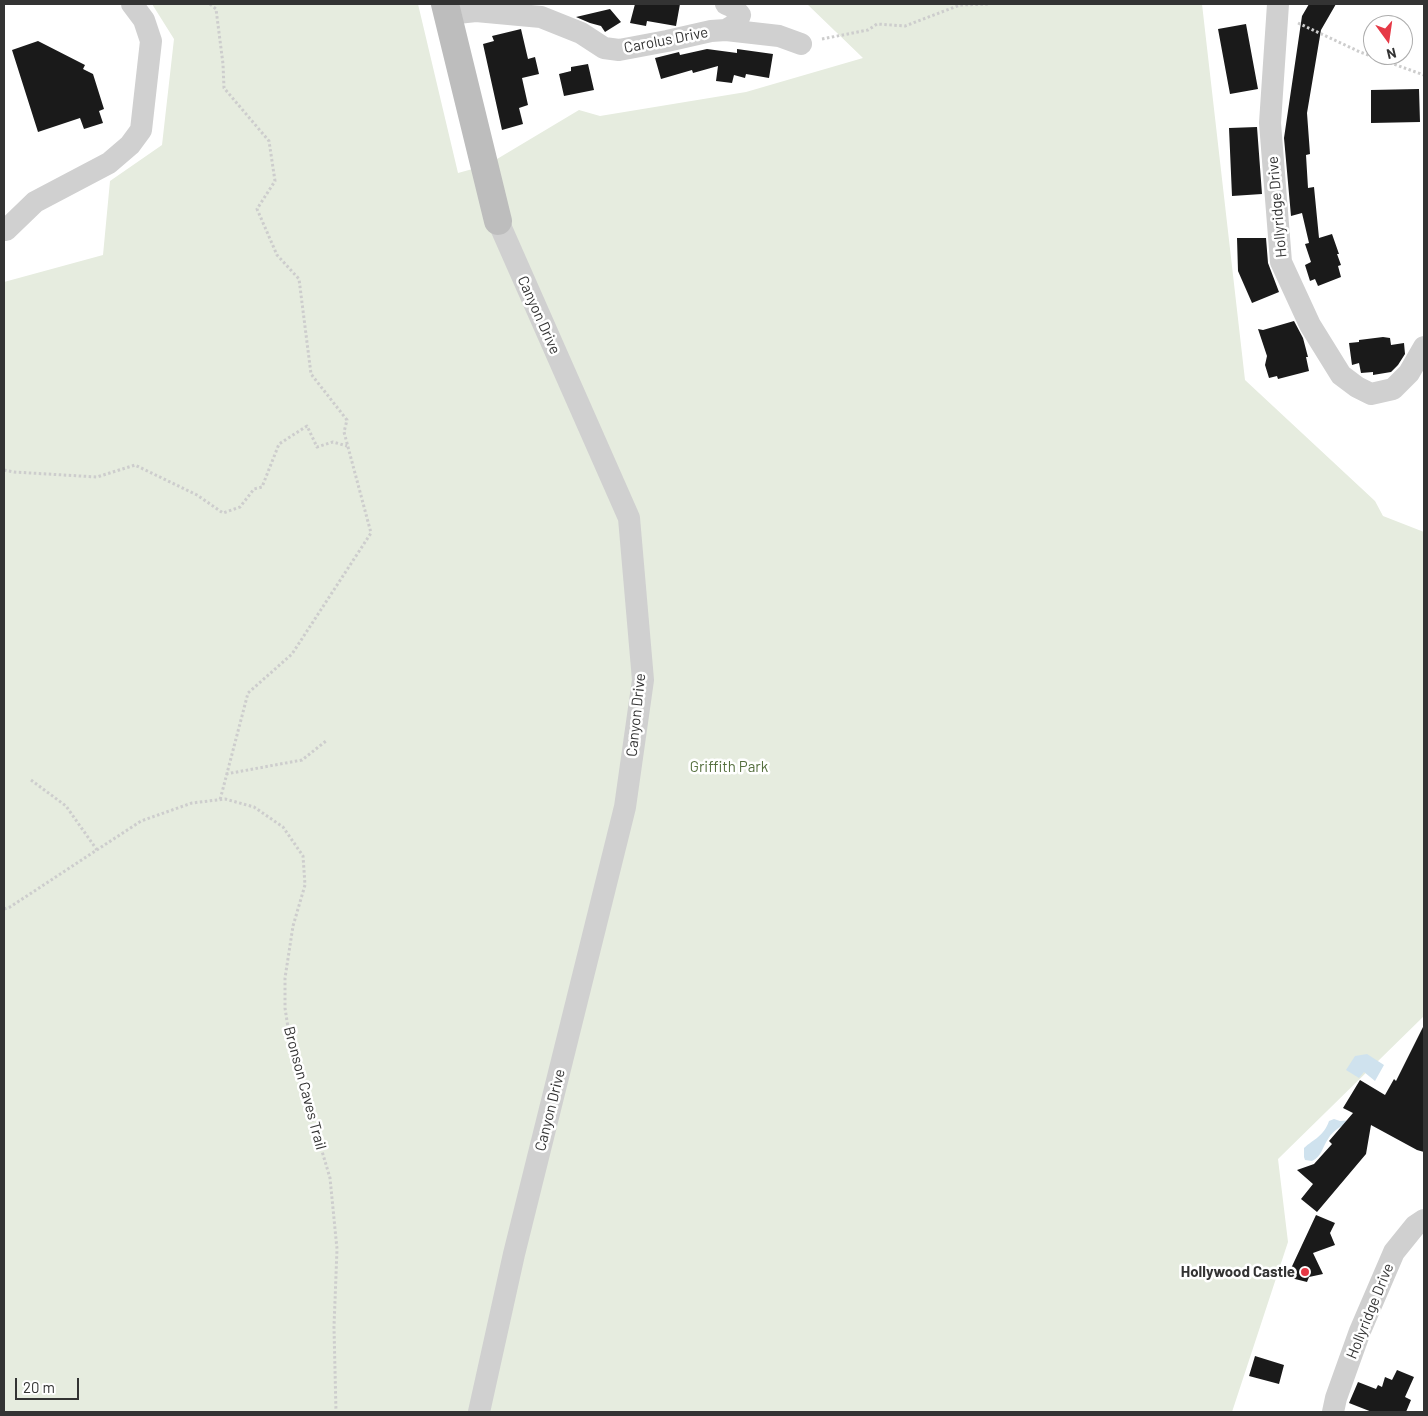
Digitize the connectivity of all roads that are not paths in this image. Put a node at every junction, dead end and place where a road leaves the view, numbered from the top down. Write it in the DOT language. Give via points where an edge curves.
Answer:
graph roads {
  1 [pos="132,4"];
  2 [pos="726,4"];
  3 [pos="1283,7"];
  4 [pos="447,9"];
  5 [pos="726,30"];
  6 [pos="801,44"];
  7 [pos="498,221"];
  8 [pos="6,230"];
  9 [pos="1424,348"];
  10 [pos="1424,1220"];
  11 [pos="479,1412"];
  12 [pos="1333,1412"];
  1 -- 8 [label="street" via="144,20 151,40 141,130 130,145 109,163 35,202"];
  2 -- 5 [label="street" via="734,7 740,15 736,24"];
  3 -- 9 [label="street, Hollyridge Drive" via="1270,123 1281,262 1310,326 1341,375 1364,391 1371,394 1393,389 1409,373"];
  4 -- 5 [label="street, Carolus Drive" via="541,17 581,33 604,48 618,50"];
  4 -- 7 [label="street, Canyon Drive"];
  5 -- 6 [label="street, Carolus Drive" via="779,36"];
  7 -- 11 [label="street, Canyon Drive" via="629,518 643,680 625,807 514,1254"];
  10 -- 12 [label="street, Hollyridge Drive" via="1394,1252 1360,1331"];
}
